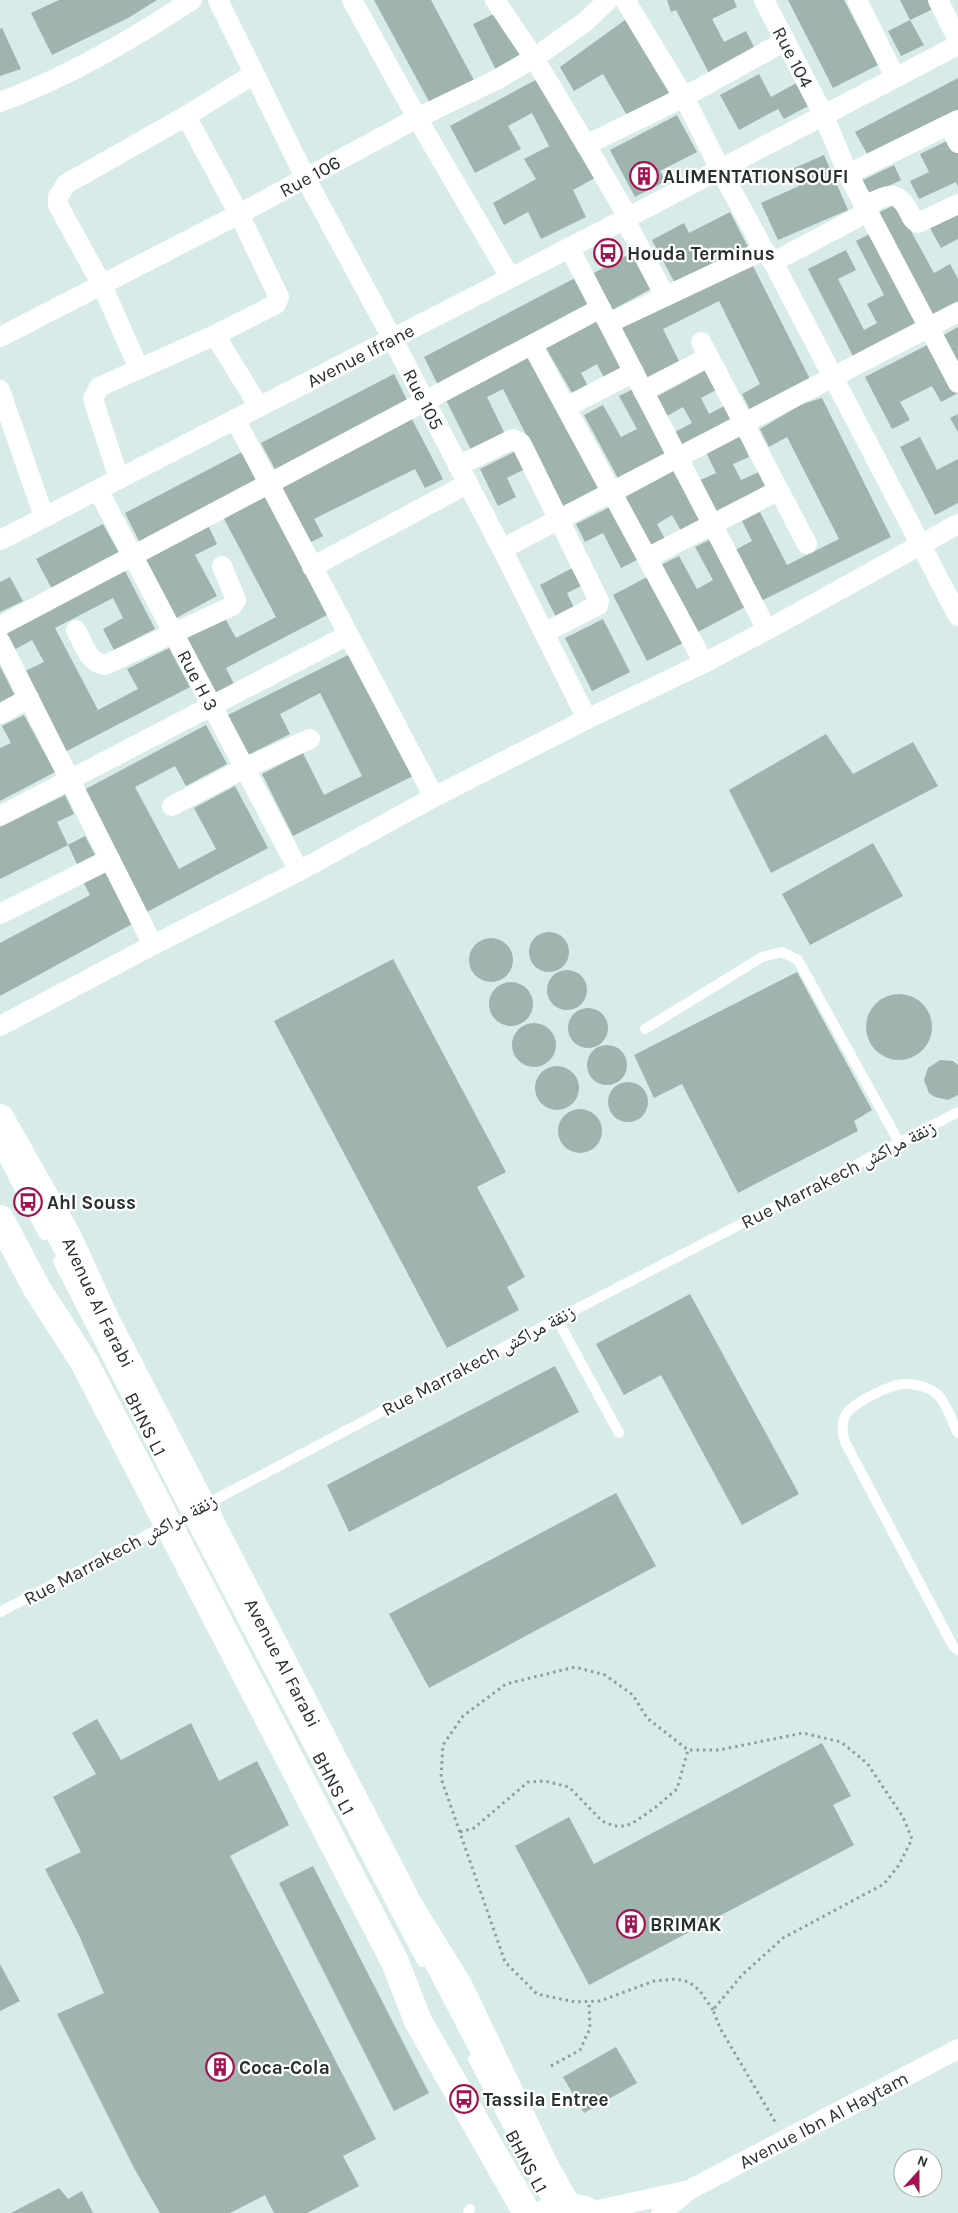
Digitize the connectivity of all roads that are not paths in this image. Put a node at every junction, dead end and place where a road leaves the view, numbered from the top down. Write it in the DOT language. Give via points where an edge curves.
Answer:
graph roads {
  1 [pos="192,0"];
  2 [pos="218,0"];
  3 [pos="352,0"];
  4 [pos="495,0"];
  5 [pos="608,0"];
  6 [pos="625,0"];
  7 [pos="764,0"];
  8 [pos="857,0"];
  9 [pos="938,0"];
  10 [pos="958,40"];
  11 [pos="785,41"];
  12 [pos="958,44"];
  13 [pos="534,58"];
  14 [pos="254,74"];
  15 [pos="894,77"];
  16 [pos="684,97"];
  17 [pos="0,102"];
  18 [pos="823,114"];
  19 [pos="186,116"];
  20 [pos="417,118"];
  21 [pos="953,123"];
  22 [pos="958,143"];
  23 [pos="586,145"];
  24 [pos="720,169"];
  25 [pos="848,174"];
  26 [pos="305,177"];
  27 [pos="958,204"];
  28 [pos="866,209"];
  29 [pos="239,214"];
  30 [pos="626,218"];
  31 [pos="569,247"];
  32 [pos="768,256"];
  33 [pos="510,277"];
  34 [pos="102,285"];
  35 [pos="665,296"];
  36 [pos="958,312"];
  37 [pos="605,316"];
  38 [pos="929,327"];
  39 [pos="214,335"];
  40 [pos="0,337"];
  41 [pos="392,338"];
  42 [pos="532,345"];
  43 [pos="139,369"];
  44 [pos="634,372"];
  45 [pos="832,378"];
  46 [pos="958,383"];
  47 [pos="0,390"];
  48 [pos="643,391"];
  49 [pos="424,402"];
  50 [pos="566,406"];
  51 [pos="259,407"];
  52 [pos="235,419"];
  53 [pos="744,424"];
  54 [pos="678,458"];
  55 [pos="463,475"];
  56 [pos="119,479"];
  57 [pos="269,484"];
  58 [pos="98,490"];
  59 [pos="779,490"];
  60 [pos="612,492"];
  61 [pos="44,517"];
  62 [pos="559,520"];
  63 [pos="712,524"];
  64 [pos="958,524"];
  65 [pos="0,540"];
  66 [pos="807,544"];
  67 [pos="922,545"];
  68 [pos="502,549"];
  69 [pos="133,556"];
  70 [pos="647,558"];
  71 [pos="222,566"];
  72 [pos="312,567"];
  73 [pos="958,616"];
  74 [pos="0,626"];
  75 [pos="76,630"];
  76 [pos="767,630"];
  77 [pos="173,633"];
  78 [pos="544,633"];
  79 [pos="348,635"];
  80 [pos="0,641"];
  81 [pos="704,663"];
  82 [pos="29,698"];
  83 [pos="212,706"];
  84 [pos="0,714"];
  85 [pos="586,719"];
  86 [pos="310,739"];
  87 [pos="245,768"];
  88 [pos="70,780"];
  89 [pos="434,797"];
  90 [pos="172,806"];
  91 [pos="0,816"];
  92 [pos="110,859"];
  93 [pos="299,871"];
  94 [pos="0,914"];
  95 [pos="153,945"];
  96 [pos="0,1026"];
  97 [pos="645,1029"];
  98 [pos="958,1112"];
  99 [pos="0,1118"];
  100 [pos="0,1138"];
  101 [pos="899,1142"];
  102 [pos="0,1152"];
  103 [pos="0,1220"];
  104 [pos="557,1319"];
  105 [pos="619,1432"];
  106 [pos="958,1433"];
  107 [pos="187,1514"];
  108 [pos="0,1612"];
  109 [pos="958,1650"];
  110 [pos="958,2049"];
  111 [pos="689,2190"];
  112 [pos="560,2211"];
  113 [pos="661,2213"];
  1 -- 17 [label="street" via="80,67"];
  2 -- 14 [label="street, Rue 105"];
  3 -- 20 [label="street"];
  4 -- 13 [label="street"];
  5 -- 13 [label="street, Rue 106" via="585,22"];
  6 -- 16 [label="street"];
  7 -- 11 [label="street, Rue 104"];
  8 -- 15 [label="street"];
  9 -- 10 [label="street"];
  11 -- 16 [label="street"];
  11 -- 18 [label="street, Rue 104"];
  12 -- 15 [label="street, Avenue Ifrane"];
  13 -- 20 [label="street, Rue 106"];
  13 -- 23 [label="street"];
  14 -- 19 [label="street"];
  14 -- 26 [label="street, Rue 105"];
  15 -- 18 [label="street, Avenue Ifrane"];
  16 -- 23 [label="street"];
  16 -- 24 [label="street"];
  18 -- 24 [label="street, Avenue Ifrane"];
  18 -- 25 [label="street, Rue 104"];
  19 -- 29 [label="street"];
  19 -- 34 [label="street" via="66,184 61,190 58,205"];
  20 -- 26 [label="street, Rue 106"];
  20 -- 33 [label="street"];
  21 -- 22 [label="street"];
  21 -- 25 [label="street"];
  23 -- 30 [label="street"];
  24 -- 30 [label="street, Avenue Ifrane"];
  24 -- 32 [label="street"];
  25 -- 28 [label="street, Rue 104"];
  26 -- 29 [label="street, Rue 106"];
  26 -- 41 [label="street, Rue 105"];
  27 -- 28 [label="street" via="918,222 913,220 898,197 890,196"];
  28 -- 32 [label="street"];
  28 -- 38 [label="street, Rue 104"];
  29 -- 34 [label="street, Rue 106"];
  29 -- 39 [label="street" via="279,294 279,301"];
  30 -- 31 [label="street, Avenue Ifrane"];
  30 -- 35 [label="street"];
  31 -- 33 [label="street, Avenue Ifrane"];
  31 -- 37 [label="street"];
  32 -- 35 [label="street"];
  32 -- 45 [label="street"];
  33 -- 41 [label="street, Avenue Ifrane"];
  34 -- 40 [label="street, Rue 106"];
  34 -- 43 [label="street"];
  35 -- 37 [label="street"];
  36 -- 38 [label="street"];
  37 -- 42 [label="street"];
  37 -- 44 [label="street"];
  38 -- 45 [label="street"];
  38 -- 46 [label="street, Rue 104"];
  39 -- 43 [label="street"];
  39 -- 51 [label="street"];
  41 -- 49 [label="street, Rue 105"];
  41 -- 51 [label="street, Avenue Ifrane"];
  42 -- 49 [label="street"];
  42 -- 50 [label="street"];
  43 -- 56 [label="street" via="99,387 93,398"];
  44 -- 48 [label="street"];
  44 -- 50 [label="street"];
  45 -- 53 [label="street"];
  45 -- 67 [label="street"];
  47 -- 61 [label="street"];
  48 -- 53 [label="street" via="705,349"];
  48 -- 54 [label="street"];
  49 -- 55 [label="street, Rue 105"];
  49 -- 57 [label="street"];
  50 -- 60 [label="street"];
  51 -- 52 [label="street, Avenue Ifrane"];
  52 -- 56 [label="street, Avenue Ifrane"];
  52 -- 57 [label="street"];
  53 -- 54 [label="street"];
  53 -- 59 [label="street"];
  54 -- 60 [label="street"];
  54 -- 63 [label="street"];
  55 -- 62 [label="street" via="513,440 519,440"];
  55 -- 68 [label="street, Rue 105"];
  55 -- 72 [label="street"];
  56 -- 58 [label="street, Avenue Ifrane"];
  57 -- 69 [label="street"];
  57 -- 72 [label="street"];
  58 -- 61 [label="street, Avenue Ifrane"];
  58 -- 69 [label="street, Rue H 3"];
  59 -- 63 [label="street"];
  59 -- 66 [label="street"];
  60 -- 62 [label="street"];
  60 -- 70 [label="street"];
  61 -- 65 [label="street, Avenue Ifrane"];
  62 -- 68 [label="street"];
  62 -- 78 [label="street" via="600,602"];
  63 -- 70 [label="street"];
  63 -- 76 [label="street"];
  64 -- 67 [label="street"];
  67 -- 73 [label="street"];
  67 -- 76 [label="street"];
  68 -- 78 [label="street, Rue 105"];
  69 -- 74 [label="street"];
  69 -- 77 [label="street, Rue H 3"];
  70 -- 81 [label="street"];
  71 -- 77 [label="street" via="236,600 234,603"];
  72 -- 79 [label="street"];
  75 -- 77 [label="street" via="93,661 106,665"];
  76 -- 81 [label="street"];
  77 -- 83 [label="street, Rue H 3"];
  78 -- 85 [label="street, Rue 105"];
  79 -- 83 [label="street"];
  79 -- 89 [label="street"];
  80 -- 82 [label="street"];
  81 -- 85 [label="street"];
  82 -- 84 [label="street"];
  82 -- 88 [label="street"];
  83 -- 87 [label="street, Rue H 3"];
  83 -- 88 [label="street"];
  85 -- 89 [label="street"];
  86 -- 87 [label="street"];
  87 -- 90 [label="street"];
  87 -- 93 [label="street, Rue H 3"];
  88 -- 91 [label="street"];
  88 -- 92 [label="street"];
  89 -- 93 [label="street"];
  92 -- 94 [label="street"];
  92 -- 95 [label="street"];
  93 -- 95 [label="street"];
  95 -- 96 [label="street"];
  97 -- 101 [label="lane" via="762,957 782,952 798,960"];
  98 -- 101 [label="lane, Rue Marrakech زنقة مراكش"];
  99 -- 107 [label="street, Avenue Al Farabi" via="68,1238"];
  100 -- 107 [label="lane, BHNS L1"];
  101 -- 104 [label="lane, Rue Marrakech زنقة مراكش"];
  102 -- 107 [label="lane, BHNS L1"];
  103 -- 107 [label="street, Avenue Al Farabi" via="37,1288 84,1362"];
  104 -- 105 [label="lane"];
  104 -- 107 [label="lane, Rue Marrakech زنقة مراكش"];
  106 -- 109 [label="lane" via="939,1395 908,1384 897,1385 852,1406 845,1416 842,1430 845,1442"];
  107 -- 108 [label="lane, Rue Marrakech زنقة مراكش"];
  107 -- 112 [label="street, Avenue Al Farabi" via="408,1904 459,1986 544,2165"];
  107 -- 112 [label="street, Avenue Al Farabi" via="395,1962 418,2021"];
  110 -- 111 [label="street, Avenue Ibn Al Haytam"];
  111 -- 112 [label="street, Avenue Ibn Al Haytam"];
  111 -- 113 [label="street, Avenue Ibn Al Haytam"];
}
